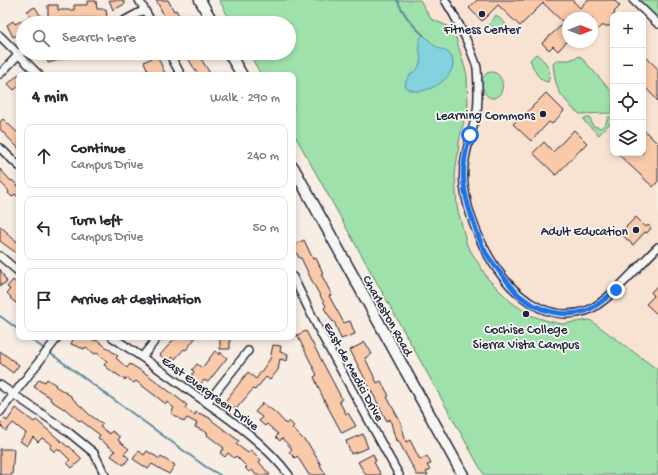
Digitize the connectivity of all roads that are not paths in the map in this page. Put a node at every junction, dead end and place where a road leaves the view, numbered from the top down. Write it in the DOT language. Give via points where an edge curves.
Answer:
graph roads {
  1 [pos="139,0"];
  2 [pos="200,0"];
  3 [pos="444,0"];
  4 [pos="633,0"];
  5 [pos="144,10"];
  6 [pos="133,16"];
  7 [pos="148,16"];
  8 [pos="209,16"];
  9 [pos="658,24"];
  10 [pos="0,36"];
  11 [pos="16,49"];
  12 [pos="16,56"];
  13 [pos="27,60"];
  14 [pos="173,60"];
  15 [pos="233,60"];
  16 [pos="37,72"];
  17 [pos="179,72"];
  18 [pos="240,72"];
  19 [pos="0,74"];
  20 [pos="0,148"];
  21 [pos="16,163"];
  22 [pos="296,172"];
  23 [pos="658,247"];
  24 [pos="0,256"];
  25 [pos="16,269"];
  26 [pos="296,284"];
  27 [pos="56,340"];
  28 [pos="116,340"];
  29 [pos="156,340"];
  30 [pos="248,351"];
  31 [pos="142,357"];
  32 [pos="0,385"];
  33 [pos="14,394"];
  34 [pos="207,402"];
  35 [pos="0,412"];
  36 [pos="105,475"];
  37 [pos="289,475"];
  38 [pos="399,475"];
  39 [pos="463,475"];
  1 -- 5 [label="street"];
  2 -- 8 [label="main road"];
  3 -- 23 [label="street" via="464,34 477,66 477,111 465,156 464,170 468,204 485,252 520,296 554,313 571,314 587,310 616,290"];
  4 -- 9 [label="street"];
  5 -- 6 [label="street"];
  5 -- 7 [label="street"];
  10 -- 11 [label="street"];
  12 -- 19 [label="street"];
  13 -- 16 [label="street"];
  14 -- 17 [label="street"];
  15 -- 18 [label="main road"];
  20 -- 21 [label="street"];
  22 -- 39 [label="main road, Charleston Road"];
  24 -- 25 [label="street"];
  26 -- 38 [label="street, East de Medici Drive"];
  27 -- 33 [label="street"];
  28 -- 31 [label="street, East Evergreen Drive"];
  29 -- 31 [label="street"];
  30 -- 34 [label="street"];
  31 -- 34 [label="street, East Evergreen Drive"];
  32 -- 33 [label="street"];
  33 -- 35 [label="street"];
  33 -- 36 [label="street" via="94,452"];
  34 -- 37 [label="street, East Evergreen Drive" via="259,441"];
}
